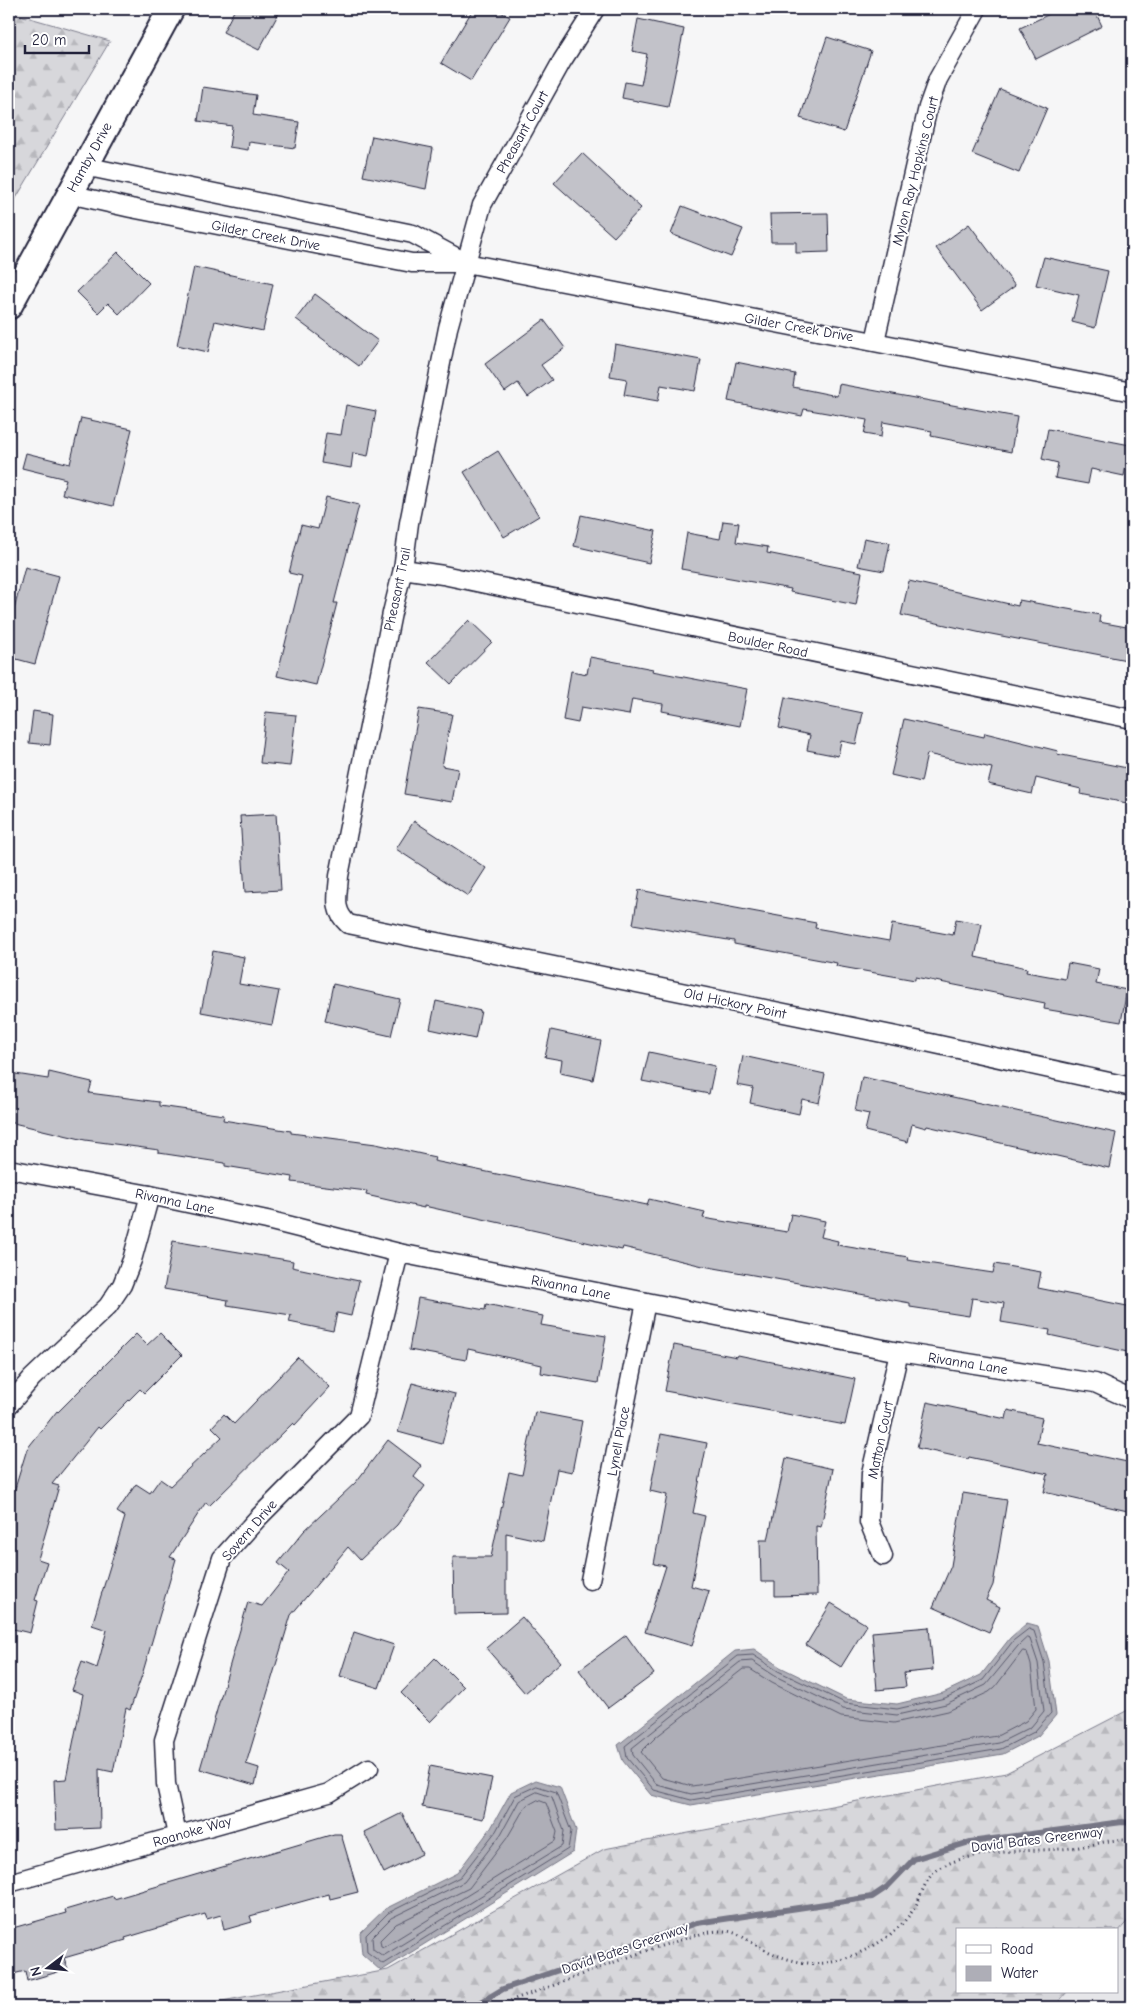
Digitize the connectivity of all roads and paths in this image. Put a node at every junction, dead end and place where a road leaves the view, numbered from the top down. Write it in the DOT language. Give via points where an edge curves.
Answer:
graph roads {
  1 [pos="170,9"];
  2 [pos="595,9"];
  3 [pos="977,9"];
  4 [pos="84,166"];
  5 [pos="68,194"];
  6 [pos="466,263"];
  7 [pos="9,306"];
  8 [pos="875,341"];
  9 [pos="1132,392"];
  10 [pos="403,570"];
  11 [pos="1132,719"];
  12 [pos="339,916"];
  13 [pos="1132,1087"];
  14 [pos="9,1169"];
  15 [pos="150,1195"];
  16 [pos="399,1253"];
  17 [pos="646,1302"];
  18 [pos="899,1352"];
  19 [pos="1132,1400"];
  20 [pos="9,1405"];
  21 [pos="883,1556"];
  22 [pos="590,1580"];
  23 [pos="369,1768"];
  24 [pos="177,1835"];
  25 [pos="1132,1841"];
  26 [pos="9,1883"];
  27 [pos="497,2007"];
  1 -- 4 [label="street, Hamby Drive"];
  2 -- 6 [label="street, Pheasant Court" via="562,61 482,205"];
  3 -- 8 [label="street, Mylon Ray Hopkins Court" via="938,79 928,107"];
  4 -- 5 [label="street, Hamby Drive"];
  4 -- 6 [label="street, Gilder Creek Drive" via="413,234"];
  5 -- 6 [label="street, Gilder Creek Drive" via="412,263"];
  5 -- 7 [label="street, Hamby Drive"];
  6 -- 8 [label="street, Gilder Creek Drive"];
  6 -- 10 [label="street, Pheasant Trail" via="448,328 409,523"];
  8 -- 9 [label="street, Gilder Creek Drive"];
  10 -- 11 [label="street, Boulder Road" via="443,575"];
  10 -- 12 [label="street, Pheasant Trail" via="339,876"];
  12 -- 13 [label="street, Old Hickory Point" via="348,924"];
  14 -- 15 [label="street, Rivanna Lane"];
  15 -- 16 [label="street, Rivanna Lane"];
  15 -- 20 [label="street" via="132,1260 122,1285 108,1306 32,1378"];
  16 -- 17 [label="street, Rivanna Lane"];
  16 -- 24 [label="street, Sovern Drive" via="359,1416 222,1558 164,1740 166,1784"];
  17 -- 18 [label="street, Rivanna Lane"];
  17 -- 22 [label="street, Lynell Place"];
  18 -- 19 [label="street, Rivanna Lane" via="1094,1383"];
  18 -- 21 [label="street, Matton Court" via="871,1473 869,1522"];
  23 -- 24 [label="street, Roanoke Way" via="329,1793"];
  24 -- 26 [label="street, Roanoke Way"];
  25 -- 27 [label="path, David Bates Greenway" via="960,1859 936,1870 924,1884 914,1909 880,1942 858,1954 831,1962 799,1962 779,1957 743,1936 727,1931 698,1934 636,1953"];
}
